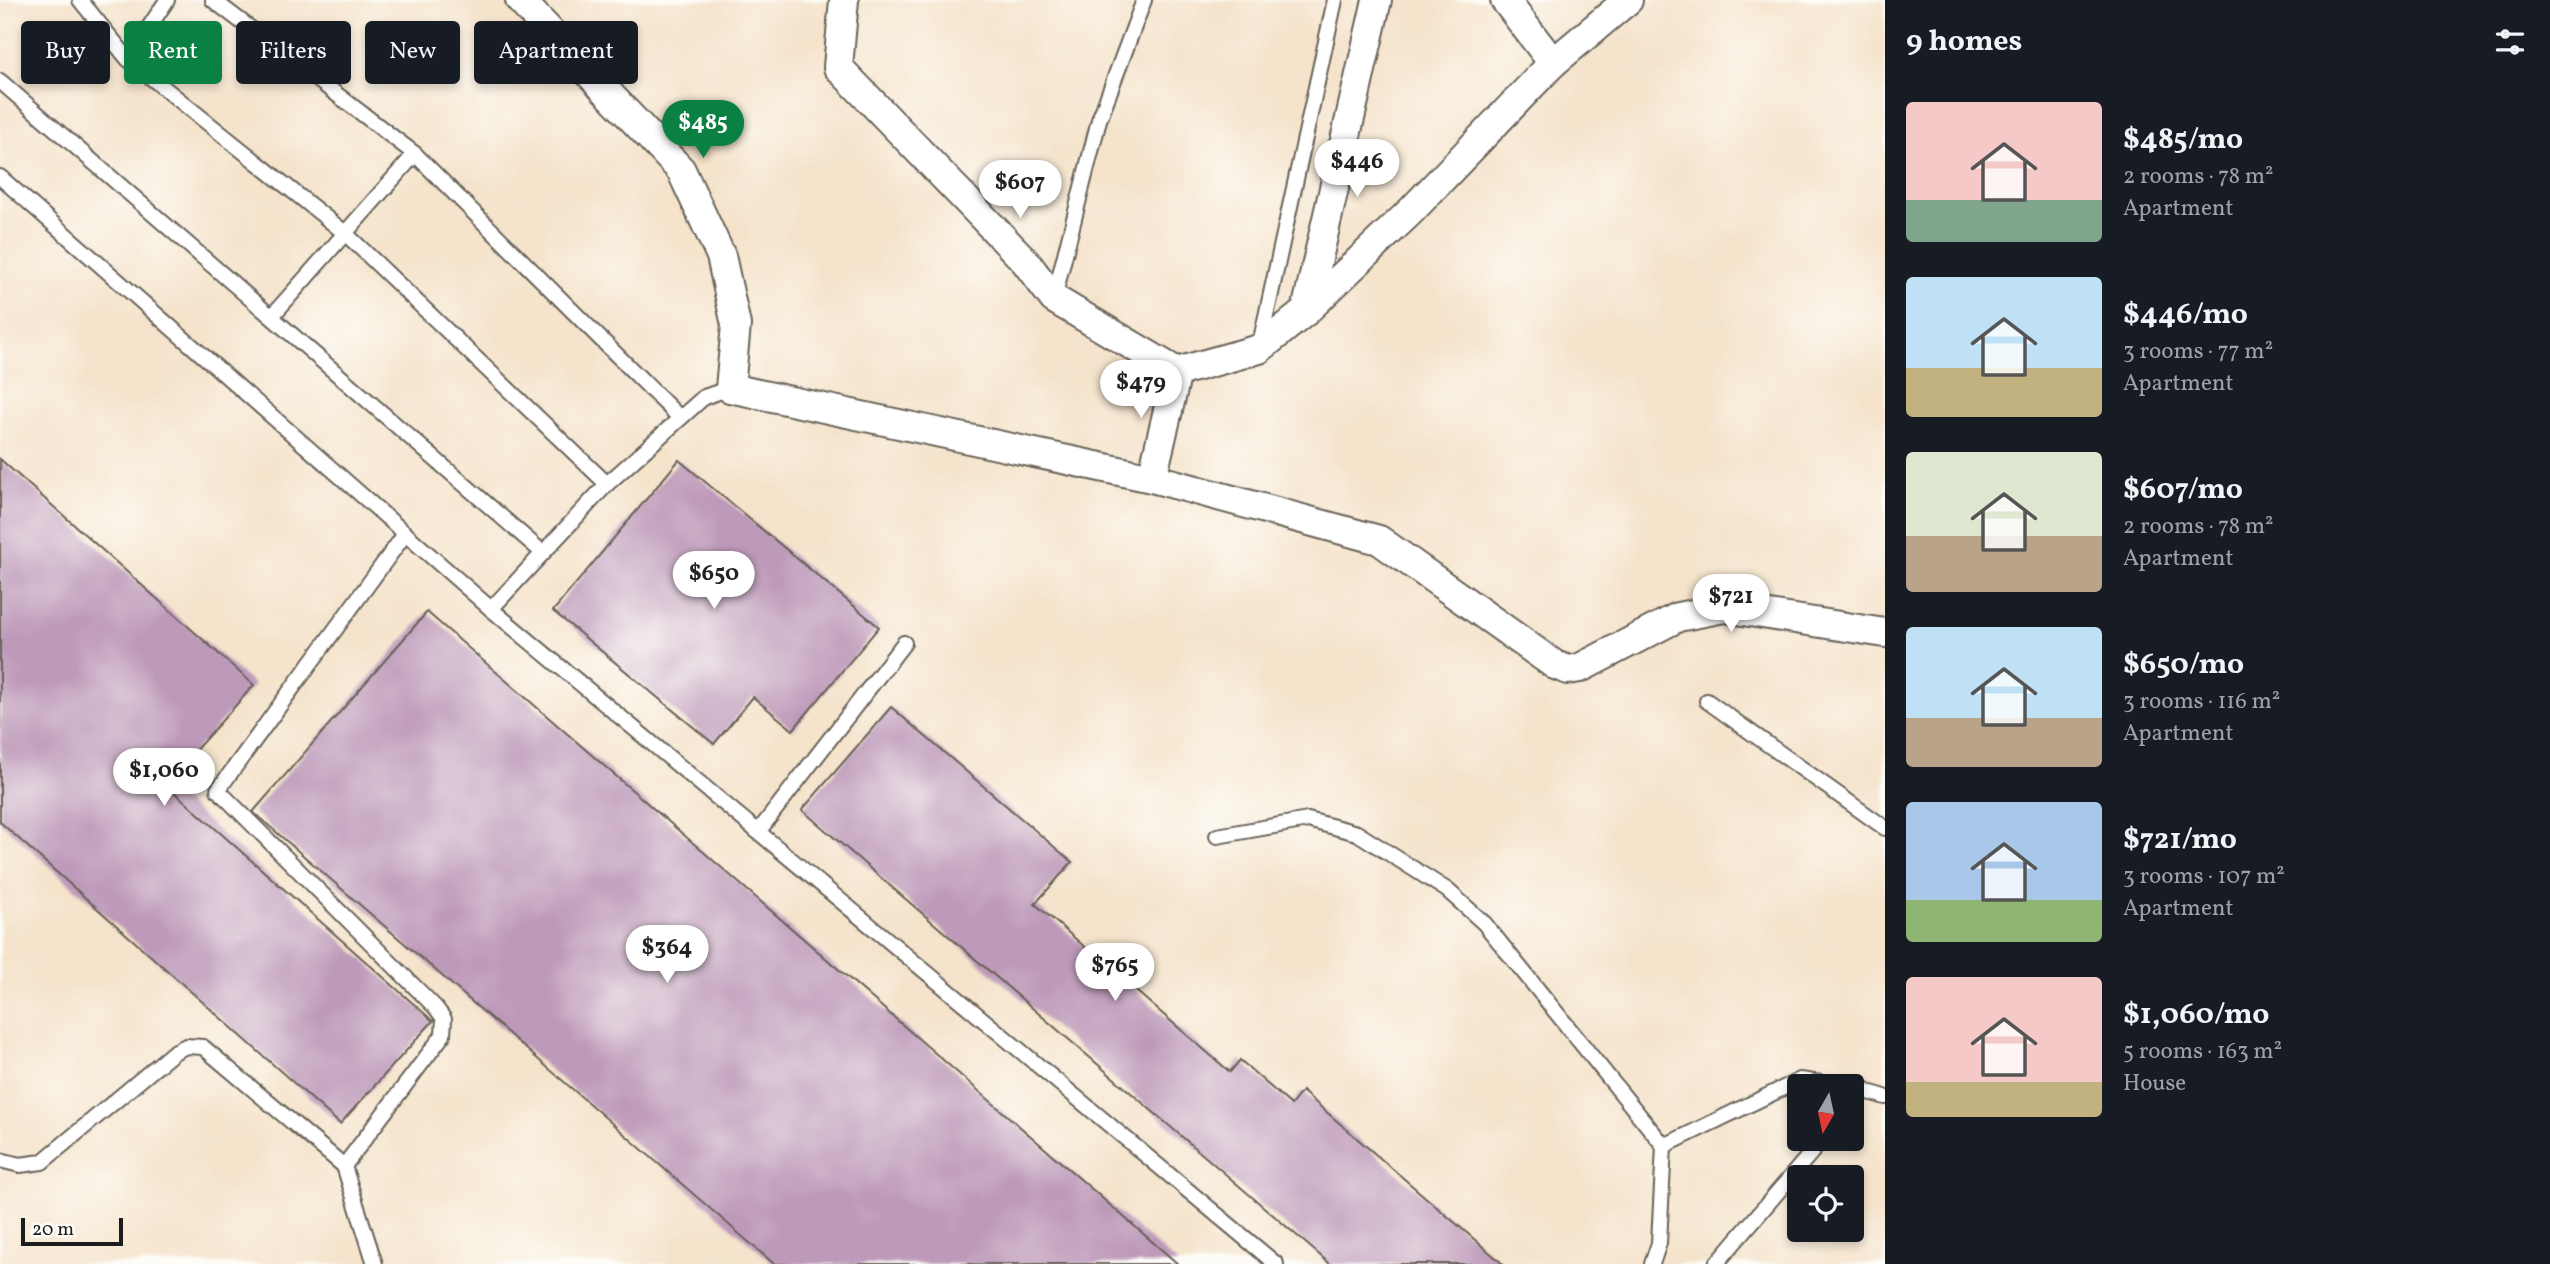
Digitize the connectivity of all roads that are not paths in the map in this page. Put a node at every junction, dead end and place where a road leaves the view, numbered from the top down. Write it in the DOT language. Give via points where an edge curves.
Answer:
graph roads {
  1 [pos="80,0"];
  2 [pos="167,0"];
  3 [pos="213,0"];
  4 [pos="520,0"];
  5 [pos="845,0"];
  6 [pos="1144,0"];
  7 [pos="1335,0"];
  8 [pos="1377,0"];
  9 [pos="1505,0"];
  10 [pos="1628,0"];
  11 [pos="153,21"];
  12 [pos="124,54"];
  13 [pos="1553,64"];
  14 [pos="0,81"];
  15 [pos="159,84"];
  16 [pos="415,154"];
  17 [pos="0,177"];
  18 [pos="345,233"];
  19 [pos="1054,299"];
  20 [pos="1306,311"];
  21 [pos="272,316"];
  22 [pos="1259,349"];
  23 [pos="1177,372"];
  24 [pos="730,388"];
  25 [pos="680,418"];
  26 [pos="1152,478"];
  27 [pos="607,484"];
  28 [pos="405,534"];
  29 [pos="542,552"];
  30 [pos="491,609"];
  31 [pos="1885,633"];
  32 [pos="904,643"];
  33 [pos="1707,701"];
  34 [pos="1885,828"];
  35 [pos="758,832"];
  36 [pos="1217,836"];
  37 [pos="1787,1086"];
  38 [pos="1864,1091"];
  39 [pos="1885,1097"];
  40 [pos="1664,1146"];
  41 [pos="1812,1152"];
  42 [pos="0,1160"];
  43 [pos="344,1166"];
  44 [pos="375,1264"];
  45 [pos="1276,1264"];
  46 [pos="1652,1264"];
  47 [pos="1716,1264"];
  1 -- 12 [label="lane"];
  2 -- 11 [label="lane"];
  3 -- 16 [label="lane"];
  4 -- 24 [label="street" via="681,170 724,268 736,325"];
  5 -- 19 [label="street" via="838,67 1025,261"];
  6 -- 19 [label="lane" via="1099,120"];
  7 -- 22 [label="lane"];
  8 -- 20 [label="street"];
  9 -- 13 [label="street"];
  10 -- 13 [label="street"];
  13 -- 20 [label="street" via="1411,211"];
  14 -- 21 [label="lane"];
  15 -- 18 [label="lane"];
  16 -- 18 [label="lane"];
  16 -- 25 [label="lane"];
  17 -- 28 [label="lane"];
  18 -- 21 [label="lane"];
  18 -- 27 [label="lane"];
  19 -- 23 [label="street"];
  20 -- 22 [label="street"];
  21 -- 29 [label="lane"];
  22 -- 23 [label="street"];
  23 -- 26 [label="street"];
  24 -- 25 [label="lane" via="704,397"];
  24 -- 26 [label="street"];
  25 -- 27 [label="lane"];
  26 -- 31 [label="street" via="1379,540 1568,670 1678,617 1724,608"];
  27 -- 29 [label="lane"];
  28 -- 30 [label="lane"];
  28 -- 43 [label="lane" via="218,790 443,1019 443,1035"];
  29 -- 30 [label="lane"];
  30 -- 35 [label="lane"];
  32 -- 35 [label="lane"];
  33 -- 34 [label="lane"];
  35 -- 45 [label="lane"];
  36 -- 40 [label="lane" via="1308,820 1357,833 1447,890 1484,923"];
  37 -- 40 [label="lane"];
  38 -- 39 [label="lane"];
  40 -- 46 [label="lane" via="1659,1243"];
  41 -- 47 [label="lane"];
  42 -- 43 [label="lane" via="20,1165 42,1162 186,1046 203,1047"];
  43 -- 44 [label="lane"];
}
